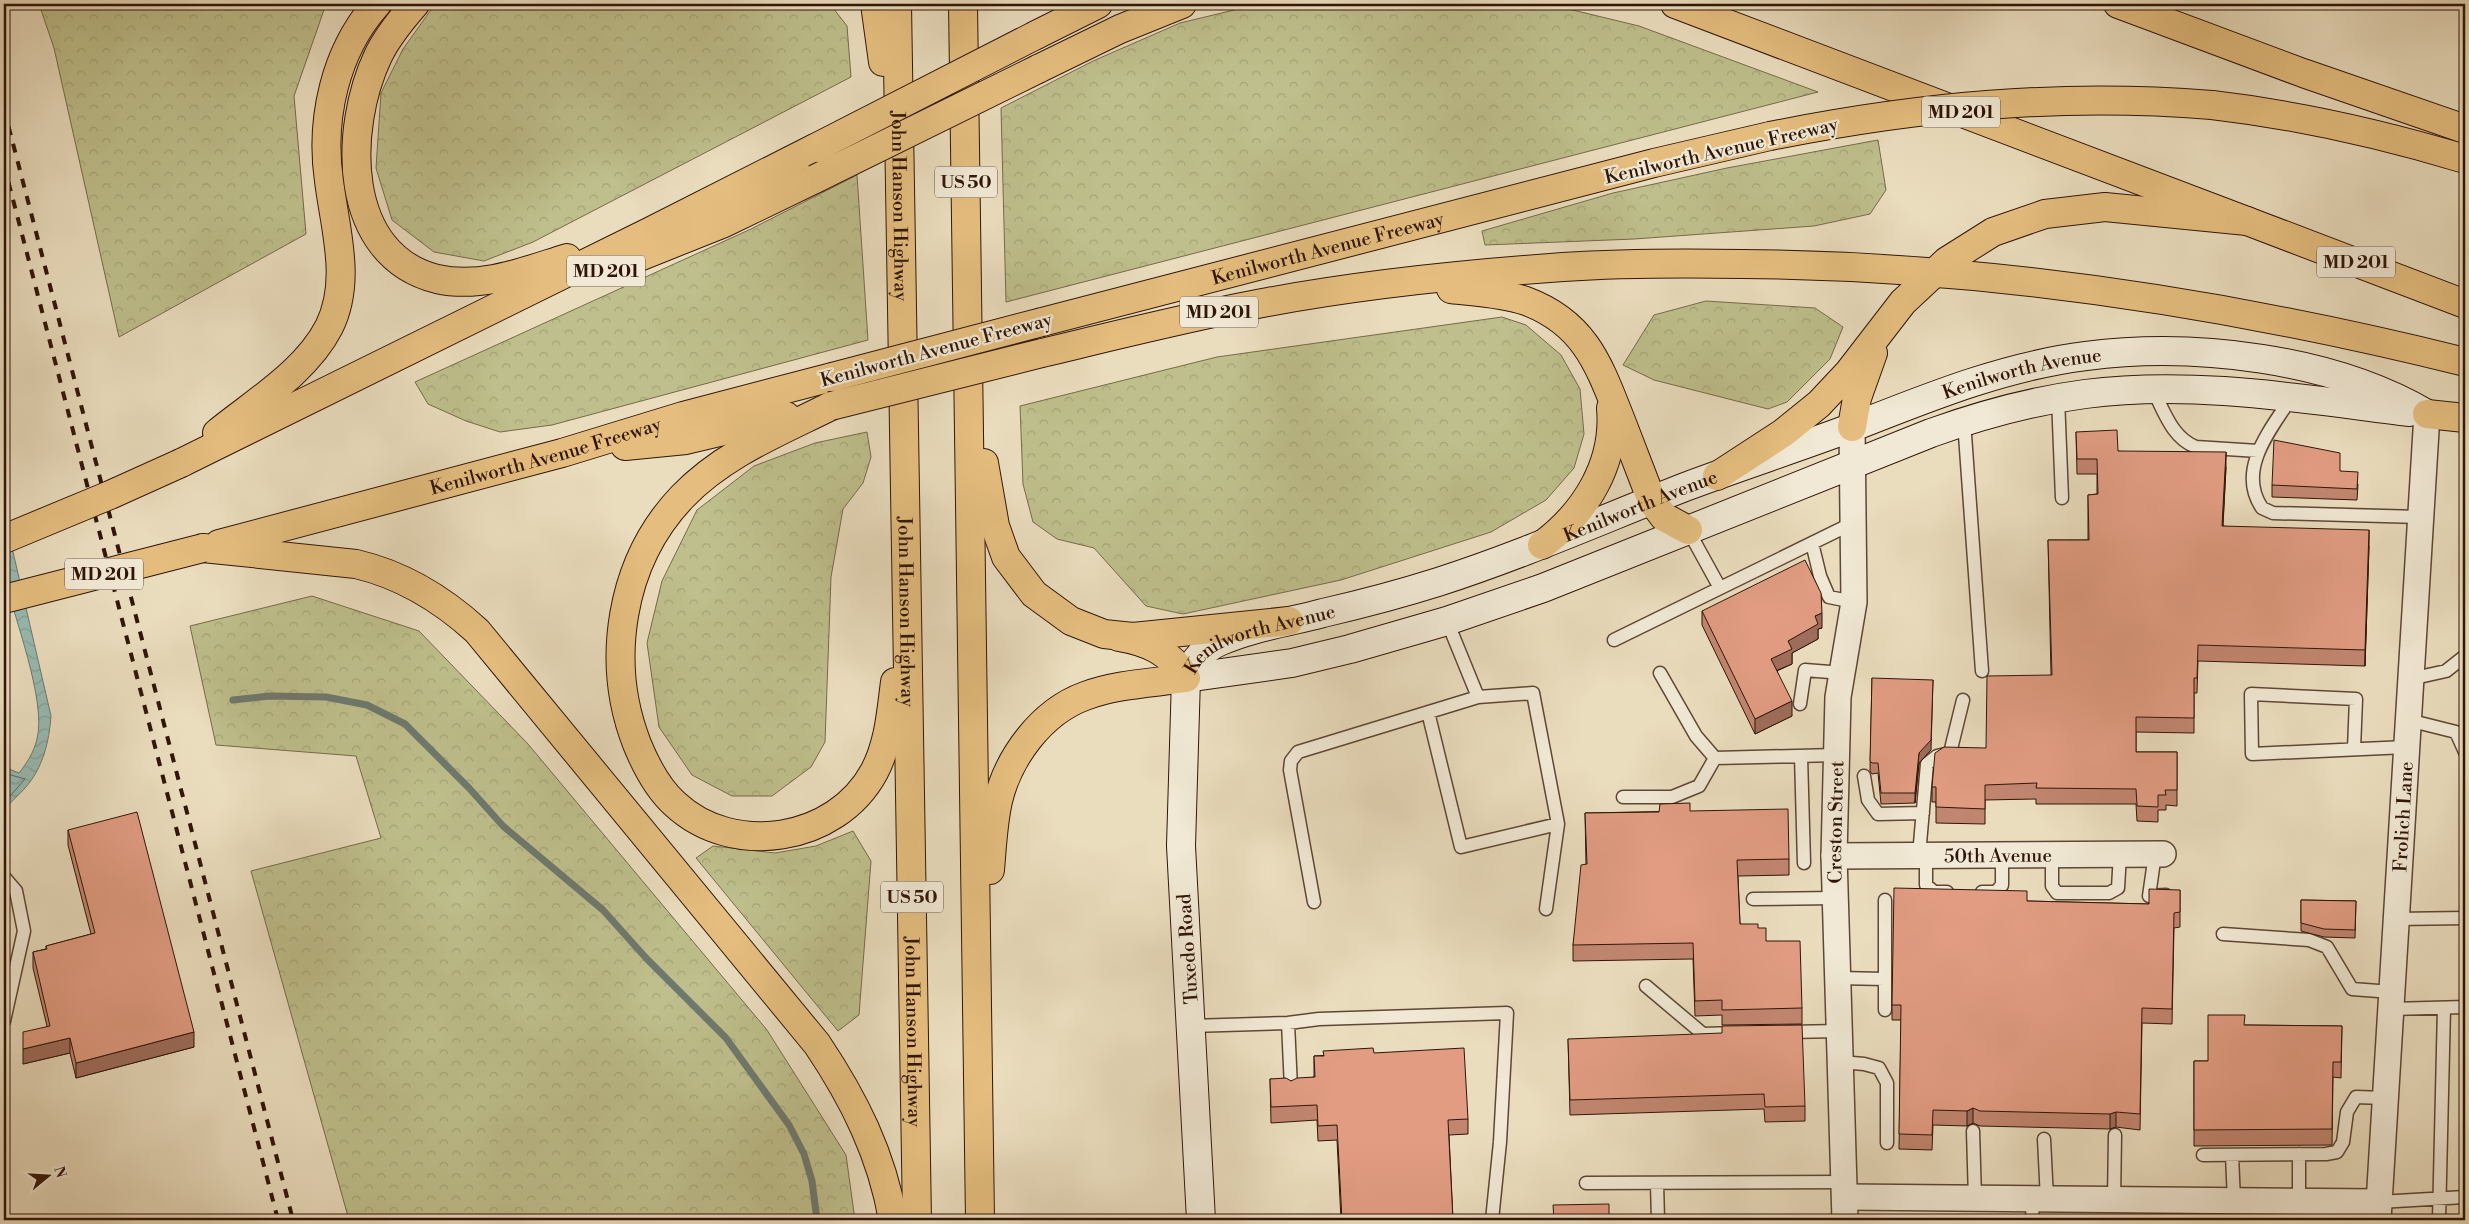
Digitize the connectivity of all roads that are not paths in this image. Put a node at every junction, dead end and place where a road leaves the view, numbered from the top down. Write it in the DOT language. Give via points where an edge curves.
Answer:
graph roads {
  1 [pos="377,4"];
  2 [pos="415,4"];
  3 [pos="875,4"];
  4 [pos="897,4"];
  5 [pos="963,4"];
  6 [pos="1098,4"];
  7 [pos="1182,4"];
  8 [pos="1675,4"];
  9 [pos="2118,4"];
  10 [pos="2465,129"];
  11 [pos="2465,159"];
  12 [pos="2247,221"];
  13 [pos="649,232"];
  14 [pos="902,236"];
  15 [pos="1935,271"];
  16 [pos="1397,283"];
  17 [pos="2465,304"];
  18 [pos="1879,335"];
  19 [pos="395,358"];
  20 [pos="969,361"];
  21 [pos="2465,362"];
  22 [pos="1603,375"];
  23 [pos="2153,390"];
  24 [pos="2058,398"];
  25 [pos="2291,398"];
  26 [pos="831,406"];
  27 [pos="2427,414"];
  28 [pos="2465,418"];
  29 [pos="1964,421"];
  30 [pos="1852,427"];
  31 [pos="2258,451"];
  32 [pos="562,453"];
  33 [pos="180,463"];
  34 [pos="1852,464"];
  35 [pos="1717,476"];
  36 [pos="2062,498"];
  37 [pos="1652,500"];
  38 [pos="2420,518"];
  39 [pos="1854,523"];
  40 [pos="1688,530"];
  41 [pos="4,539"];
  42 [pos="1812,543"];
  43 [pos="1542,545"];
  44 [pos="203,548"];
  45 [pos="908,574"];
  46 [pos="1720,588"];
  47 [pos="4,600"];
  48 [pos="1854,602"];
  49 [pos="1289,620"];
  50 [pos="1447,621"];
  51 [pos="1119,637"];
  52 [pos="1614,640"];
  53 [pos="2465,656"];
  54 [pos="1982,671"];
  55 [pos="1660,673"];
  56 [pos="1842,673"];
  57 [pos="1186,678"];
  58 [pos="2410,680"];
  59 [pos="1478,697"];
  60 [pos="1963,700"];
  61 [pos="1800,704"];
  62 [pos="1428,712"];
  63 [pos="2408,720"];
  64 [pos="2406,747"];
  65 [pos="2354,749"];
  66 [pos="2465,752"];
  67 [pos="1835,755"];
  68 [pos="1801,756"];
  69 [pos="1715,758"];
  70 [pos="1864,776"];
  71 [pos="1623,797"];
  72 [pos="1923,812"];
  73 [pos="1558,824"];
  74 [pos="2120,854"];
  75 [pos="2159,854"];
  76 [pos="1922,855"];
  77 [pos="2002,855"];
  78 [pos="2052,855"];
  79 [pos="1834,856"];
  80 [pos="1804,863"];
  81 [pos="4,877"];
  82 [pos="2180,895"];
  83 [pos="1753,898"];
  84 [pos="1835,898"];
  85 [pos="1885,900"];
  86 [pos="1314,902"];
  87 [pos="1546,909"];
  88 [pos="2465,918"];
  89 [pos="2396,920"];
  90 [pos="2224,934"];
  91 [pos="1838,978"];
  92 [pos="1885,979"];
  93 [pos="1646,986"];
  94 [pos="976,996"];
  95 [pos="2391,1001"];
  96 [pos="2465,1007"];
  97 [pos="2444,1008"];
  98 [pos="1885,1010"];
  99 [pos="4,1021"];
  100 [pos="1288,1023"];
  101 [pos="1192,1026"];
  102 [pos="1840,1031"];
  103 [pos="1772,1032"];
  104 [pos="1752,1033"];
  105 [pos="1841,1062"];
  106 [pos="1291,1088"];
  107 [pos="2385,1098"];
  108 [pos="1973,1131"];
  109 [pos="2115,1135"];
  110 [pos="2044,1139"];
  111 [pos="1887,1143"];
  112 [pos="2232,1154"];
  113 [pos="2299,1154"];
  114 [pos="2203,1155"];
  115 [pos="1586,1183"];
  116 [pos="1657,1183"];
  117 [pos="2465,1197"];
  118 [pos="2440,1198"];
  119 [pos="1975,1199"];
  120 [pos="1845,1200"];
  121 [pos="2114,1200"];
  122 [pos="2234,1201"];
  123 [pos="2299,1202"];
  124 [pos="2038,1206"];
  125 [pos="2379,1211"];
  126 [pos="893,1220"];
  127 [pos="917,1220"];
  128 [pos="980,1220"];
  129 [pos="1201,1220"];
  130 [pos="1492,1220"];
  131 [pos="1658,1220"];
  132 [pos="2439,1220"];
  1 -- 33 [label="main road" via="346,50 328,118 327,162 341,272 336,308 328,327 297,368"];
  2 -- 13 [label="main road" via="389,36 378,56 363,94 356,131 356,174 360,193 365,212 385,246 422,273 451,281 482,281 514,275"];
  3 -- 14 [label="main road"];
  4 -- 14 [label="main road, John Hanson Highway / US 50"];
  5 -- 20 [label="main road, US 50"];
  6 -- 13 [label="main road, bridge"];
  7 -- 19 [label="main road, MD 201, bridge" via="1120,29 724,222"];
  8 -- 12 [label="main road, MD 201"];
  9 -- 10 [label="main road"];
  11 -- 32 [label="main road, Kenilworth Avenue Freeway, bridge" via="2367,132 2212,105 2089,100 1974,104 1894,114 1770,136 1654,163 832,376"];
  12 -- 15 [label="main road" via="2121,207 2064,210 1993,232"];
  12 -- 17 [label="main road, MD 201"];
  13 -- 19 [label="main road"];
  14 -- 45 [label="main road, John Hanson Highway / US 50"];
  15 -- 16 [label="main road, MD 201" via="1804,264 1646,263"];
  15 -- 18 [label="main road" via="1903,302"];
  15 -- 21 [label="main road, MD 201" via="2194,304 2308,325"];
  16 -- 22 [label="main road" via="1513,297 1536,306 1578,334"];
  16 -- 26 [label="main road, MD 201, bridge" via="1240,308"];
  18 -- 30 [label="main road"];
  18 -- 35 [label="main road" via="1844,378 1813,408 1762,448"];
  19 -- 33 [label="main road, MD 201"];
  20 -- 51 [label="main road" via="991,508 1006,557 1023,582 1045,604 1088,629"];
  20 -- 94 [label="main road, US 50"];
  22 -- 37 [label="main road"];
  22 -- 43 [label="main road" via="1612,429 1602,471 1580,508"];
  23 -- 24 [label="main road, Kenilworth Avenue"];
  23 -- 25 [label="main road, Kenilworth Avenue" via="2216,391"];
  23 -- 31 [label="lane" via="2174,430 2188,444"];
  24 -- 29 [label="main road, Kenilworth Avenue"];
  24 -- 36 [label="lane"];
  25 -- 27 [label="main road, Kenilworth Avenue"];
  25 -- 31 [label="lane"];
  26 -- 32 [label="main road, MD 201" via="686,440"];
  26 -- 45 [label="main road" via="740,452 712,470 665,516 639,564 629,591 621,635 623,692 643,759 667,797 704,824 727,832 759,836 809,828 851,801 874,772 887,740"];
  27 -- 28 [label="main road, Kenilworth Avenue"];
  27 -- 30 [label="main road, Kenilworth Avenue" via="2364,383 2304,368 2224,355 2142,352 2086,356 2000,374"];
  27 -- 38 [label="street, Frolich Lane"];
  29 -- 34 [label="main road, Kenilworth Avenue"];
  29 -- 54 [label="lane"];
  30 -- 34 [label="street, Creston Street"];
  30 -- 35 [label="main road, Kenilworth Avenue"];
  31 -- 38 [label="lane" via="2254,464 2254,487 2258,503 2267,511"];
  32 -- 44 [label="main road, Kenilworth Avenue Freeway / MD 201"];
  33 -- 41 [label="main road, MD 201, bridge"];
  34 -- 39 [label="street, Creston Street"];
  34 -- 40 [label="main road, Kenilworth Avenue"];
  35 -- 37 [label="main road, Kenilworth Avenue"];
  37 -- 40 [label="main road" via="1664,517"];
  37 -- 43 [label="main road, Kenilworth Avenue"];
  38 -- 58 [label="street, Frolich Lane"];
  39 -- 42 [label="lane"];
  39 -- 48 [label="street, Creston Street"];
  40 -- 46 [label="lane"];
  40 -- 50 [label="main road, Kenilworth Avenue" via="1543,588"];
  42 -- 46 [label="lane"];
  42 -- 48 [label="lane" via="1829,597"];
  43 -- 49 [label="main road, Kenilworth Avenue" via="1402,593"];
  44 -- 47 [label="main road, Kenilworth Avenue Freeway / MD 201, bridge"];
  44 -- 126 [label="main road" via="356,564 378,570 420,588 450,607 477,631 817,1044 869,1134 881,1167"];
  45 -- 127 [label="main road, John Hanson Highway / US 50"];
  46 -- 52 [label="lane"];
  48 -- 56 [label="street, Creston Street"];
  49 -- 51 [label="main road"];
  49 -- 57 [label="main road, Kenilworth Avenue" via="1221,641 1195,661"];
  50 -- 57 [label="main road, Kenilworth Avenue" via="1292,663"];
  50 -- 59 [label="lane"];
  51 -- 57 [label="main road" via="1157,648"];
  53 -- 58 [label="lane" via="2446,672"];
  55 -- 69 [label="lane" via="1696,736"];
  56 -- 61 [label="lane" via="1805,670"];
  56 -- 67 [label="street, Creston Street"];
  57 -- 94 [label="main road" via="1084,696 1045,721 1021,749 998,802"];
  57 -- 101 [label="main road, Tuxedo Road" via="1180,820"];
  58 -- 63 [label="street, Frolich Lane"];
  59 -- 62 [label="lane"];
  59 -- 73 [label="lane" via="1533,693"];
  60 -- 72 [label="lane" via="1950,753 1937,756 1927,764"];
  62 -- 73 [label="lane" via="1461,847"];
  62 -- 86 [label="lane" via="1298,752 1294,756 1290,770"];
  63 -- 64 [label="street, Frolich Lane"];
  63 -- 66 [label="lane" via="2456,732"];
  64 -- 65 [label="lane"];
  64 -- 89 [label="street, Frolich Lane"];
  65 -- 65 [label="lane" via="2252,754 2252,694 2356,699"];
  67 -- 68 [label="lane"];
  67 -- 79 [label="street, Creston Street"];
  68 -- 69 [label="lane"];
  68 -- 80 [label="lane"];
  69 -- 71 [label="lane" via="1699,786 1672,797"];
  70 -- 72 [label="lane" via="1868,800 1878,814"];
  72 -- 76 [label="lane"];
  73 -- 87 [label="lane"];
  74 -- 75 [label="street, 50th Avenue"];
  74 -- 78 [label="street, 50th Avenue"];
  74 -- 78 [label="lane" via="2118,888 2108,894 2057,893 2052,886"];
  75 -- 82 [label="lane" via="2148,896"];
  76 -- 77 [label="street, 50th Avenue"];
  76 -- 77 [label="lane" via="1926,885 1934,892 1996,892 2002,885"];
  76 -- 79 [label="street, 50th Avenue"];
  77 -- 78 [label="street, 50th Avenue"];
  79 -- 84 [label="street, Creston Street"];
  81 -- 99 [label="lane" via="16,891 24,931"];
  83 -- 84 [label="lane"];
  84 -- 91 [label="street, Creston Street"];
  85 -- 92 [label="lane"];
  88 -- 89 [label="lane"];
  89 -- 95 [label="street, Frolich Lane"];
  90 -- 95 [label="lane" via="2309,940 2327,947 2352,989"];
  91 -- 92 [label="lane"];
  91 -- 102 [label="street, Creston Street"];
  92 -- 98 [label="lane"];
  93 -- 104 [label="lane" via="1703,1034"];
  94 -- 128 [label="main road, US 50"];
  95 -- 97 [label="lane"];
  95 -- 107 [label="street, Frolich Lane"];
  96 -- 97 [label="lane"];
  97 -- 118 [label="lane"];
  100 -- 101 [label="lane"];
  100 -- 106 [label="lane"];
  100 -- 130 [label="lane" via="1319,1019 1506,1013 1500,1142"];
  101 -- 129 [label="main road, Tuxedo Road"];
  102 -- 103 [label="lane"];
  102 -- 105 [label="street, Creston Street"];
  105 -- 111 [label="lane" via="1879,1068 1887,1083"];
  105 -- 120 [label="street, Creston Street"];
  107 -- 113 [label="lane" via="2356,1096 2347,1112 2343,1142 2337,1152"];
  107 -- 125 [label="street, Frolich Lane"];
  108 -- 119 [label="lane"];
  109 -- 121 [label="lane"];
  110 -- 124 [label="lane"];
  112 -- 113 [label="lane"];
  112 -- 114 [label="lane"];
  112 -- 122 [label="lane"];
  113 -- 123 [label="lane"];
  115 -- 116 [label="lane"];
  116 -- 120 [label="lane"];
  116 -- 131 [label="lane"];
  117 -- 118 [label="lane"];
  118 -- 125 [label="lane"];
  118 -- 132 [label="lane"];
  119 -- 120 [label="street"];
  119 -- 124 [label="street"];
  121 -- 122 [label="street"];
  121 -- 124 [label="street"];
  122 -- 123 [label="street"];
  123 -- 125 [label="street"];
}
